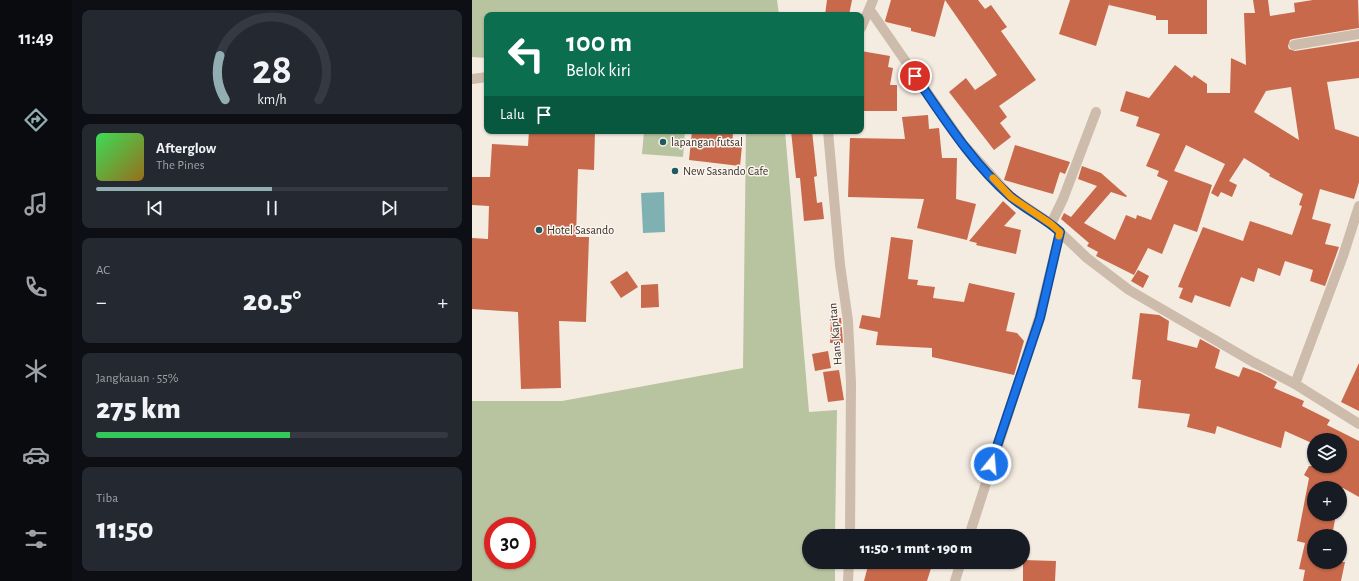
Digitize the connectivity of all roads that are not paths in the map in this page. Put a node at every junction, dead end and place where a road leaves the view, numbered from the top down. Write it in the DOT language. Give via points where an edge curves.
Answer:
graph roads {
  1 [pos="873,0"];
  2 [pos="870,10"];
  3 [pos="864,22"];
  4 [pos="1359,34"];
  5 [pos="1294,45"];
  6 [pos="484,77"];
  7 [pos="472,79"];
  8 [pos="1096,112"];
  9 [pos="828,134"];
  10 [pos="1359,206"];
  11 [pos="1051,224"];
  12 [pos="1060,232"];
  13 [pos="1295,384"];
  14 [pos="1359,424"];
  15 [pos="850,529"];
  16 [pos="971,529"];
  17 [pos="849,569"];
  18 [pos="959,569"];
  19 [pos="848,581"];
  20 [pos="955,581"];
  1 -- 2 [label="street"];
  2 -- 3 [label="street"];
  2 -- 11 [label="street" via="963,144 1011,197"];
  4 -- 5 [label="street"];
  6 -- 7 [label="street"];
  8 -- 11 [label="street"];
  9 -- 15 [label="street, Hans Kapitan" via="840,265 848,322 851,383"];
  10 -- 13 [label="street"];
  11 -- 12 [label="street"];
  12 -- 13 [label="street" via="1129,290"];
  12 -- 16 [label="street" via="1040,318"];
  13 -- 14 [label="street"];
  17 -- 19 [label="street"];
  18 -- 20 [label="street"];
}
